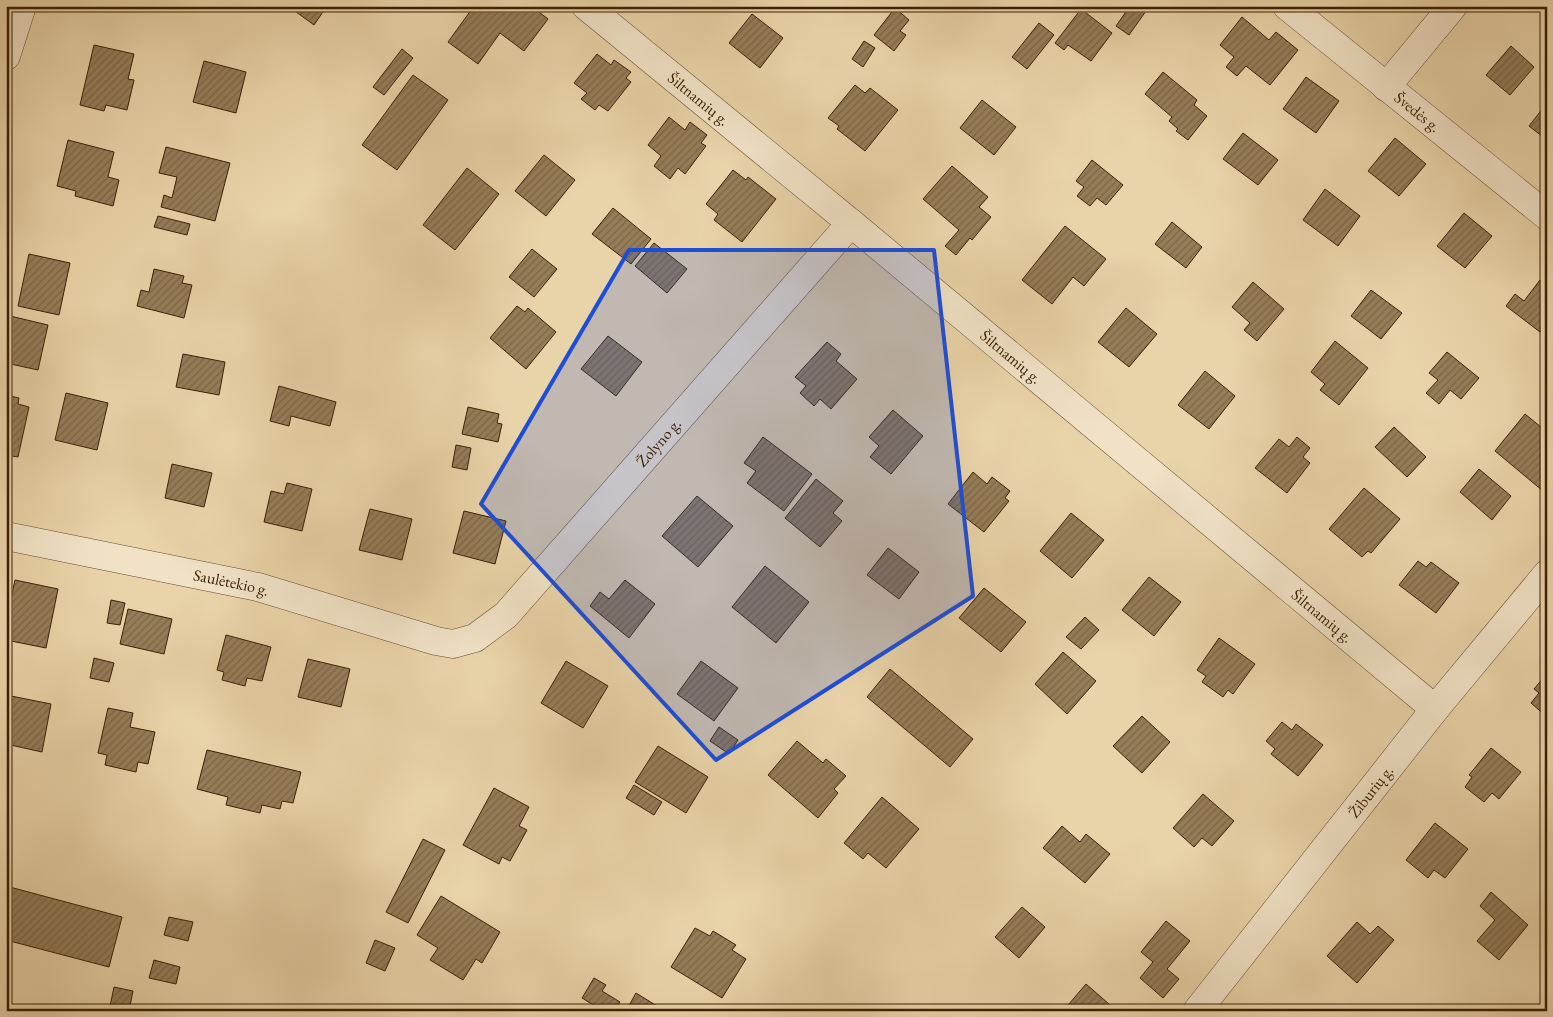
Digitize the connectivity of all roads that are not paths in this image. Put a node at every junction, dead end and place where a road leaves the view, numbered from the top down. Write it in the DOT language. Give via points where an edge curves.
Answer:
graph roads {
  1 [pos="22,6"];
  2 [pos="586,6"];
  3 [pos="1287,6"];
  4 [pos="1453,6"];
  5 [pos="6,56"];
  6 [pos="1386,87"];
  7 [pos="1547,216"];
  8 [pos="851,224"];
  9 [pos="6,536"];
  10 [pos="1547,574"];
  11 [pos="454,644"];
  12 [pos="1436,709"];
  13 [pos="1197,1011"];
  1 -- 5 [label="street"];
  2 -- 8 [label="street, Šiltnamių g."];
  3 -- 6 [label="street, Švedės g."];
  4 -- 6 [label="street"];
  6 -- 7 [label="street, Švedės g."];
  8 -- 11 [label="street, Žolyno g." via="506,615 474,638"];
  8 -- 12 [label="street, Šiltnamių g."];
  9 -- 11 [label="street, Saulėtekio g." via="258,587"];
  10 -- 12 [label="street, Žiburių g."];
  12 -- 13 [label="street, Žiburių g."];
}
